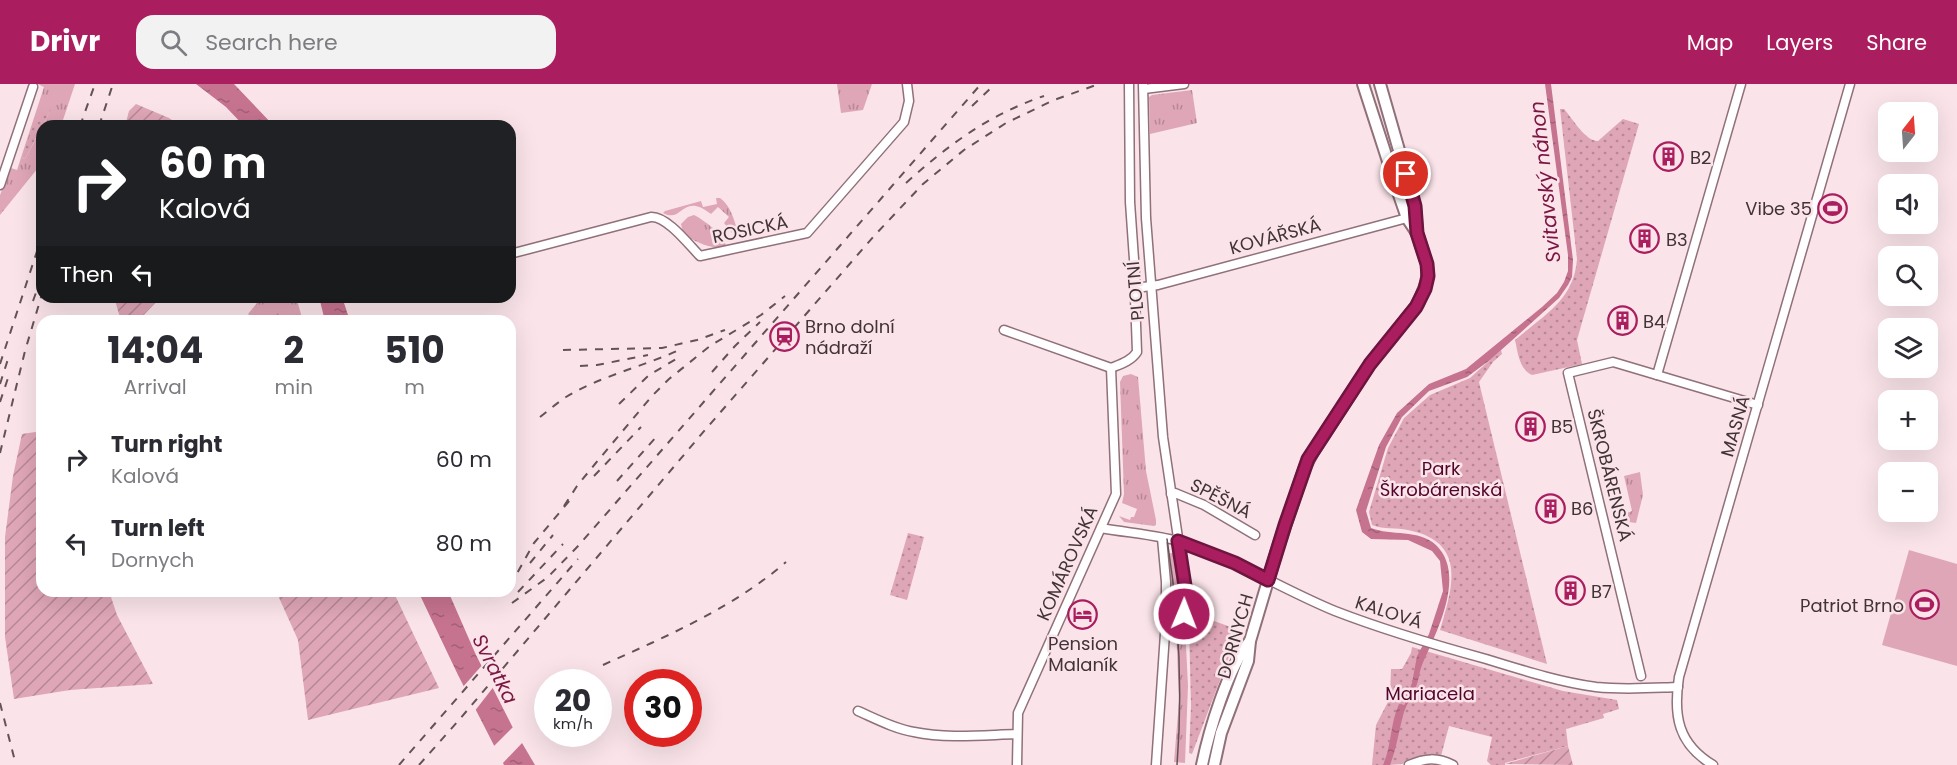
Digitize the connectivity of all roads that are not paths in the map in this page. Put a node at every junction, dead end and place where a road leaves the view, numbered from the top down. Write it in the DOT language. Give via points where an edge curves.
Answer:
graph roads {
  1 [pos="907,84"];
  2 [pos="1129,84"];
  3 [pos="1184,84"];
  4 [pos="1363,84"];
  5 [pos="1380,84"];
  6 [pos="1741,84"];
  7 [pos="1850,84"];
  8 [pos="1143,86"];
  9 [pos="33,87"];
  10 [pos="0,185"];
  11 [pos="1407,218"];
  12 [pos="1417,233"];
  13 [pos="516,252"];
  14 [pos="1152,287"];
  15 [pos="1136,288"];
  16 [pos="1004,330"];
  17 [pos="1111,368"];
  18 [pos="1658,375"];
  19 [pos="1758,405"];
  20 [pos="1171,494"];
  21 [pos="1101,528"];
  22 [pos="1255,535"];
  23 [pos="1162,538"];
  24 [pos="1178,541"];
  25 [pos="1268,580"];
  26 [pos="1166,619"];
  27 [pos="1250,641"];
  28 [pos="1641,676"];
  29 [pos="1678,687"];
  30 [pos="858,711"];
  31 [pos="1017,734"];
  32 [pos="1017,765"];
  33 [pos="1156,765"];
  34 [pos="1202,765"];
  35 [pos="1214,765"];
  36 [pos="1409,765"];
  37 [pos="1453,765"];
  38 [pos="1713,765"];
  1 -- 13 [label="street, ROSICKÁ" via="907,114 897,132 807,233 700,256 664,221 651,217"];
  2 -- 15 [label="street, PLOTNÍ" via="1130,202"];
  3 -- 8 [label="street"];
  4 -- 11 [label="main road, DORNYCH"];
  5 -- 12 [label="main road, DORNYCH" via="1415,206"];
  6 -- 18 [label="street"];
  7 -- 19 [label="street, MASNÁ"];
  8 -- 14 [label="street, PLOTNÍ"];
  9 -- 10 [label="street"];
  11 -- 12 [label="main road, DORNYCH"];
  11 -- 14 [label="street, KOVÁŘSKÁ"];
  12 -- 25 [label="main road, DORNYCH" via="1428,273 1422,296 1378,352 1308,459"];
  14 -- 15 [label="street, KOVÁŘSKÁ"];
  14 -- 20 [label="street, PLOTNÍ" via="1164,453"];
  15 -- 17 [label="street, PLOTNÍ" via="1137,352 1125,363"];
  16 -- 17 [label="street"];
  17 -- 21 [label="street, KOMÁROVSKÁ" via="1117,489"];
  18 -- 19 [label="street, ŠKROBÁRENSKÁ"];
  18 -- 28 [label="street, ŠKROBÁRENSKÁ" via="1613,362 1568,373"];
  19 -- 29 [label="street, MASNÁ"];
  20 -- 22 [label="street, SPĚŠNÁ" via="1191,499"];
  20 -- 24 [label="street, PLOTNÍ"];
  21 -- 23 [label="street, KALOVÁ"];
  21 -- 31 [label="street, KOMÁROVSKÁ" via="1018,713"];
  23 -- 24 [label="street, KALOVÁ"];
  23 -- 26 [label="street"];
  24 -- 25 [label="street, KALOVÁ"];
  24 -- 26 [label="street, PLOTNÍ" via="1188,609"];
  25 -- 27 [label="main road, DORNYCH"];
  25 -- 29 [label="street, KALOVÁ" via="1343,614 1546,676 1626,689"];
  26 -- 33 [label="street"];
  27 -- 34 [label="main road" via="1238,657 1222,698"];
  27 -- 35 [label="main road, DORNYCH" via="1248,661 1221,733"];
  29 -- 38 [label="street, MASNÁ" via="1680,729 1693,750"];
  30 -- 31 [label="street" via="913,732 942,736"];
  31 -- 32 [label="street, KOMÁROVSKÁ"];
  36 -- 37 [label="street" via="1428,758"];
}
